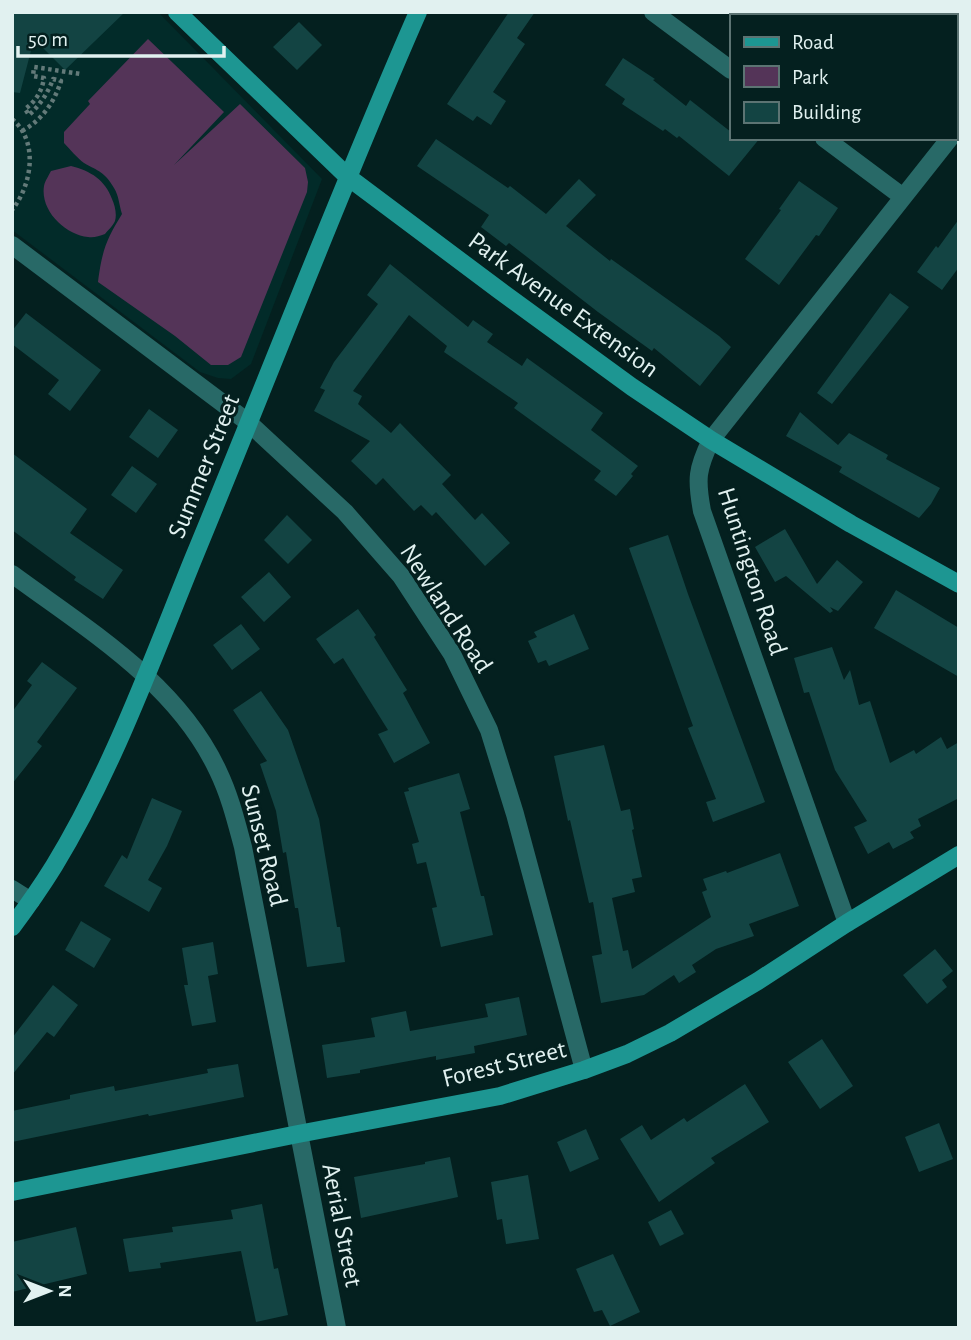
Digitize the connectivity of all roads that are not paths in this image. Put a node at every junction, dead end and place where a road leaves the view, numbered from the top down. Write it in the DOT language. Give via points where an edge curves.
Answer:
graph roads {
  1 [pos="177,12"];
  2 [pos="418,12"];
  3 [pos="653,12"];
  4 [pos="730,69"];
  5 [pos="827,140"];
  6 [pos="948,140"];
  7 [pos="348,177"];
  8 [pos="902,197"];
  9 [pos="12,245"];
  10 [pos="250,423"];
  11 [pos="711,440"];
  12 [pos="12,574"];
  13 [pos="959,584"];
  14 [pos="146,675"];
  15 [pos="959,855"];
  16 [pos="12,889"];
  17 [pos="31,901"];
  18 [pos="848,923"];
  19 [pos="12,927"];
  20 [pos="584,1070"];
  21 [pos="298,1134"];
  22 [pos="12,1192"];
  23 [pos="337,1328"];
  1 -- 7 [label="main road, Park Avenue Extension"];
  2 -- 7 [label="main road, Summer Street"];
  3 -- 4 [label="street"];
  5 -- 8 [label="street"];
  6 -- 8 [label="street, Huntington Road"];
  7 -- 10 [label="main road, Summer Street"];
  7 -- 11 [label="main road, Park Avenue Extension"];
  8 -- 11 [label="street, Huntington Road"];
  9 -- 10 [label="street, Newland Road"];
  10 -- 14 [label="main road, Summer Street"];
  10 -- 20 [label="street, Newland Road" via="345,512 401,576 452,654 489,730"];
  11 -- 13 [label="main road, Park Avenue Extension"];
  11 -- 18 [label="street, Huntington Road" via="700,463 697,488 702,511"];
  12 -- 14 [label="street, Sunset Road"];
  14 -- 17 [label="main road, Summer Street" via="76,825"];
  14 -- 21 [label="street, Sunset Road" via="200,737 233,808"];
  15 -- 18 [label="main road, Forest Street"];
  16 -- 17 [label="street"];
  17 -- 19 [label="main road, Summer Street"];
  18 -- 20 [label="main road, Forest Street" via="670,1033"];
  20 -- 21 [label="main road, Forest Street" via="500,1096"];
  21 -- 22 [label="main road, Forest Street"];
  21 -- 23 [label="street, Aerial Street"];
}
